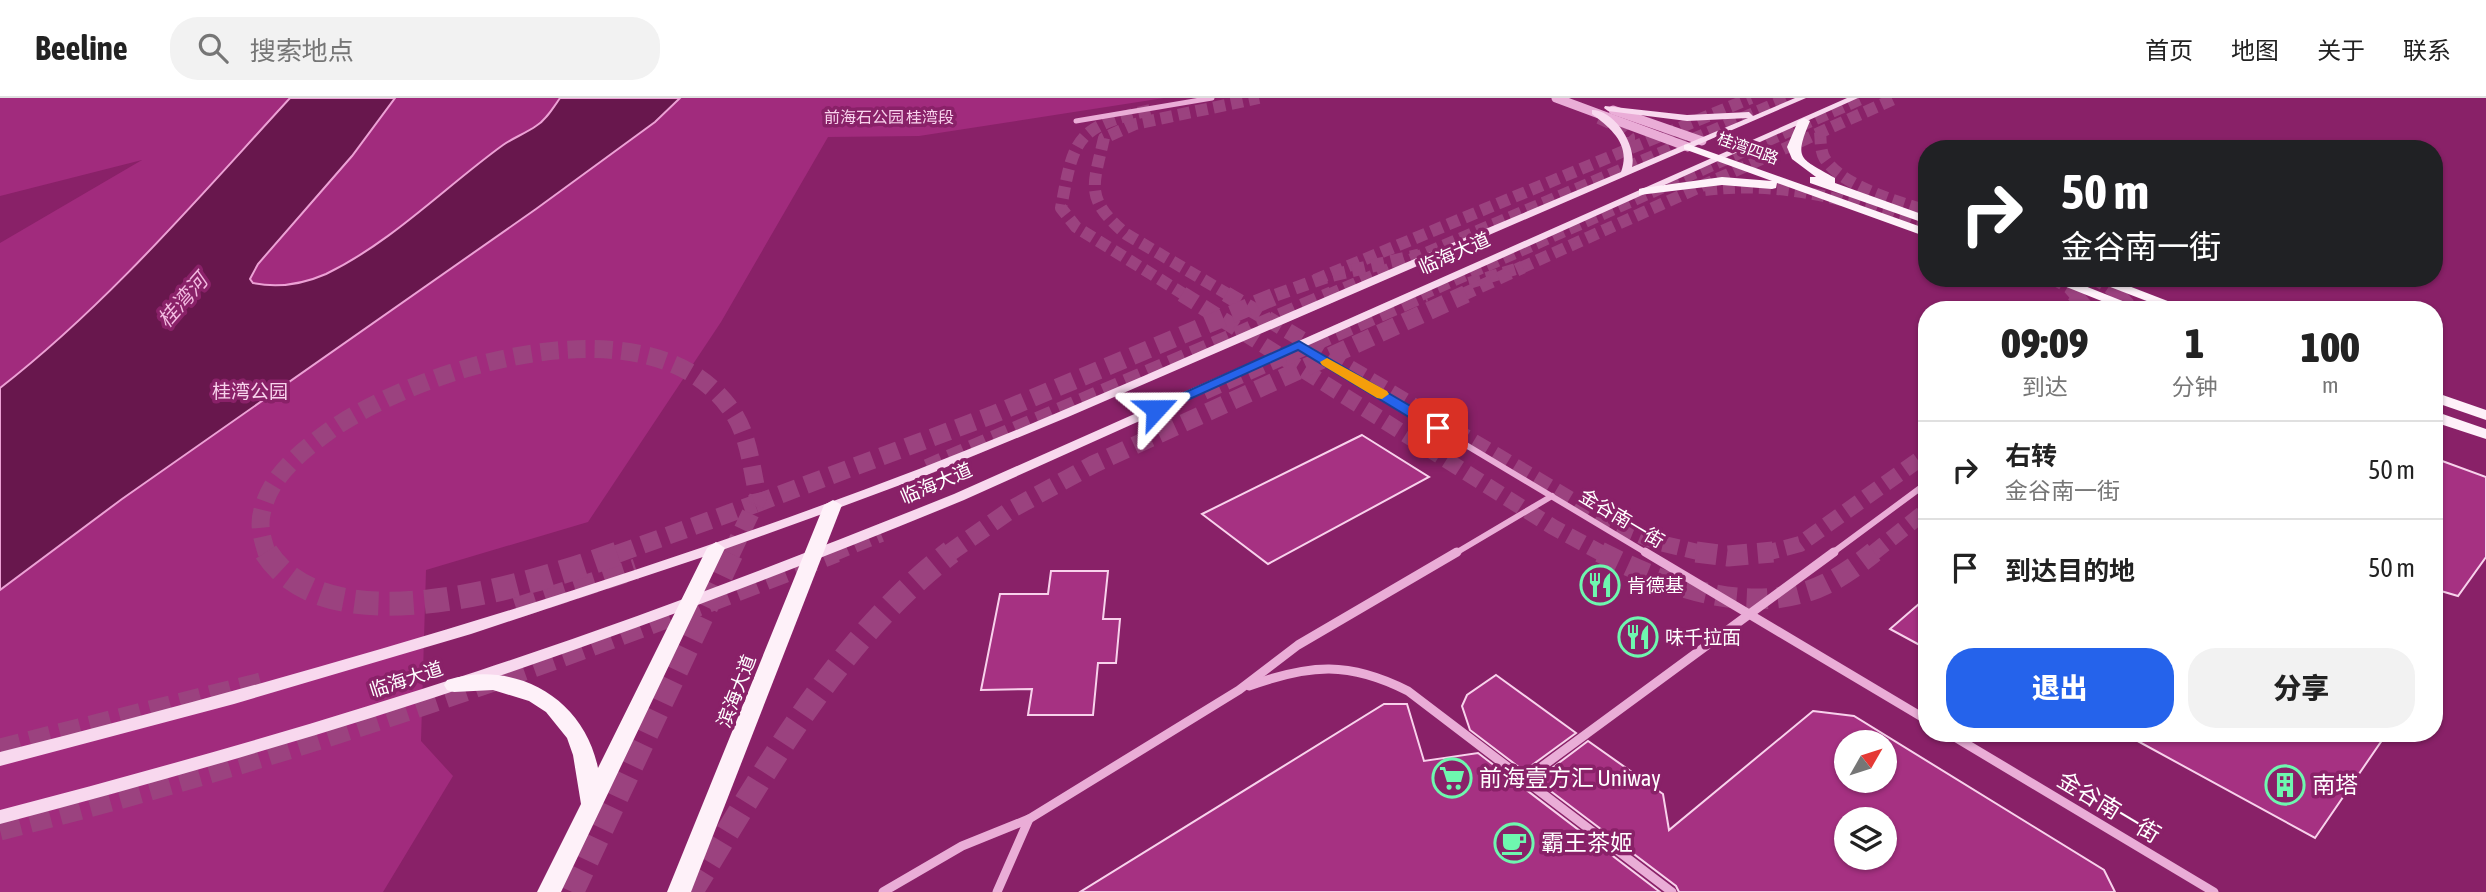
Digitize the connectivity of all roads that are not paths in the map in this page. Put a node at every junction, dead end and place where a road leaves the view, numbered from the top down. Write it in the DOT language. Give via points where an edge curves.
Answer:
graph roads {
  1 [pos="1212,98"];
  2 [pos="1556,98"];
  3 [pos="1578,98"];
  4 [pos="1802,98"];
  5 [pos="1854,98"];
  6 [pos="1608,108"];
  7 [pos="1595,112"];
  8 [pos="1768,112"];
  9 [pos="1076,121"];
  10 [pos="1804,121"];
  11 [pos="1702,141"];
  12 [pos="1688,147"];
  13 [pos="1734,152"];
  14 [pos="1719,159"];
  15 [pos="1625,174"];
  16 [pos="1643,192"];
  17 [pos="1852,193"];
  18 [pos="1832,199"];
  19 [pos="1918,216"];
  20 [pos="1918,230"];
  21 [pos="2075,287"];
  22 [pos="2119,287"];
  23 [pos="2114,301"];
  24 [pos="2159,301"];
  25 [pos="1299,345"];
  26 [pos="2443,400"];
  27 [pos="2486,415"];
  28 [pos="2443,419"];
  29 [pos="2486,434"];
  30 [pos="1918,490"];
  31 [pos="1552,496"];
  32 [pos="833,505"];
  33 [pos="716,548"];
  34 [pos="815,555"];
  35 [pos="691,602"];
  36 [pos="1749,614"];
  37 [pos="454,685"];
  38 [pos="1239,690"];
  39 [pos="1918,715"];
  40 [pos="1963,742"];
  41 [pos="0,759"];
  42 [pos="1525,779"];
  43 [pos="590,805"];
  44 [pos="0,817"];
  45 [pos="1029,819"];
  46 [pos="549,892"];
  47 [pos="679,892"];
  48 [pos="883,892"];
  49 [pos="997,892"];
  50 [pos="1672,892"];
  51 [pos="2214,892"];
  1 -- 9 [label="street"];
  2 -- 7 [label="street, 桂湾四路"];
  3 -- 6 [label="street, 桂湾四路"];
  4 -- 8 [label="main road, 临海大道"];
  5 -- 10 [label="main road, 临海大道"];
  6 -- 8 [label="main road" via="1687,118"];
  6 -- 11 [label="street, 桂湾四路"];
  7 -- 12 [label="street, 桂湾四路"];
  7 -- 15 [label="main road" via="1621,133 1627,144"];
  8 -- 11 [label="main road, 临海大道"];
  10 -- 13 [label="main road, 临海大道"];
  10 -- 17 [label="main road" via="1793,147 1796,156"];
  11 -- 12 [label="main road, 临海大道"];
  11 -- 13 [label="main road, 桂湾四路"];
  12 -- 14 [label="main road, 桂湾四路"];
  12 -- 15 [label="main road, 临海大道"];
  13 -- 14 [label="main road, 临海大道"];
  13 -- 17 [label="main road, 桂湾四路"];
  14 -- 16 [label="main road, 临海大道"];
  14 -- 18 [label="main road, 桂湾四路"];
  15 -- 32 [label="main road, 临海大道" via="1081,407"];
  16 -- 18 [label="main road" via="1698,183 1746,182"];
  16 -- 25 [label="main road, 临海大道"];
  17 -- 19 [label="main road, 桂湾四路"];
  18 -- 20 [label="main road, 桂湾四路"];
  21 -- 23 [label="main road"];
  22 -- 24 [label="main road"];
  25 -- 31 [label="street, 金谷南一街"];
  25 -- 34 [label="main road, 临海大道" via="959,497"];
  26 -- 27 [label="main road"];
  28 -- 29 [label="main road"];
  30 -- 36 [label="street"];
  31 -- 36 [label="street, 金谷南一街"];
  31 -- 38 [label="street" via="1298,645"];
  32 -- 33 [label="main road, 临海大道"];
  32 -- 34 [label="main road, 滨海大道"];
  33 -- 35 [label="main road"];
  33 -- 41 [label="main road, 临海大道" via="450,635 166,718"];
  34 -- 35 [label="main road, 临海大道"];
  34 -- 47 [label="main road, 滨海大道"];
  35 -- 37 [label="main road, 临海大道"];
  35 -- 43 [label="main road"];
  36 -- 39 [label="street, 金谷南一街"];
  36 -- 42 [label="street"];
  37 -- 43 [label="main road" via="491,682 541,698 564,713 582,742 590,774"];
  37 -- 44 [label="main road, 临海大道" via="209,763"];
  38 -- 42 [label="street" via="1297,670 1356,668 1408,691"];
  38 -- 45 [label="street"];
  40 -- 51 [label="street, 金谷南一街"];
  42 -- 50 [label="street"];
  43 -- 46 [label="main road"];
  45 -- 48 [label="street" via="962,846"];
  45 -- 49 [label="street"];
}
